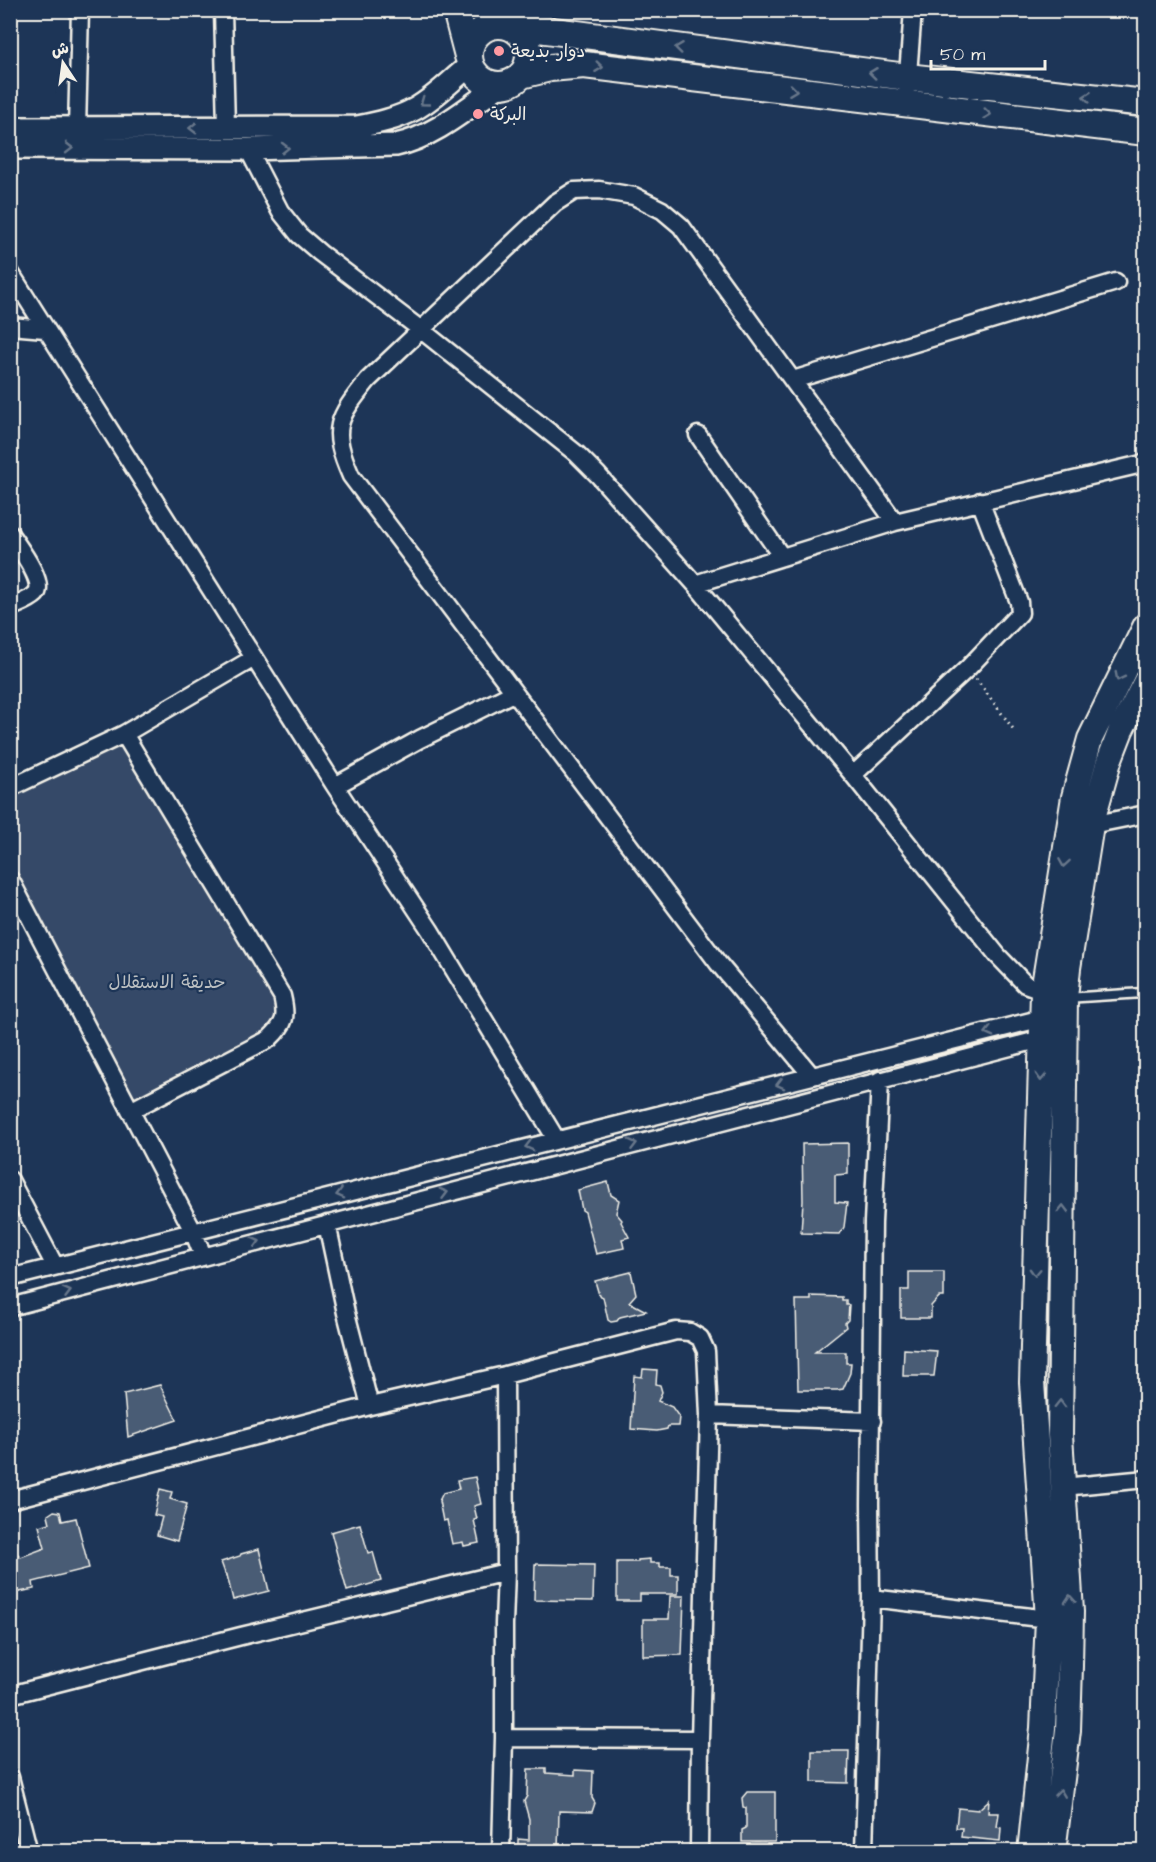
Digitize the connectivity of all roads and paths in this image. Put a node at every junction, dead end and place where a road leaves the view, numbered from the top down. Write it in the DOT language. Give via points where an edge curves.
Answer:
graph roads {
  1 [pos="80,10"];
  2 [pos="223,10"];
  3 [pos="456,10"];
  4 [pos="913,10"];
  5 [pos="499,21"];
  6 [pos="469,61"];
  7 [pos="908,77"];
  8 [pos="510,81"];
  9 [pos="1146,103"];
  10 [pos="905,104"];
  11 [pos="226,127"];
  12 [pos="10,128"];
  13 [pos="77,129"];
  14 [pos="1146,132"];
  15 [pos="10,148"];
  16 [pos="248,149"];
  17 [pos="10,273"];
  18 [pos="1116,282"];
  19 [pos="10,326"];
  20 [pos="45,329"];
  21 [pos="420,329"];
  22 [pos="793,380"];
  23 [pos="698,435"];
  24 [pos="1146,463"];
  25 [pos="980,501"];
  26 [pos="895,522"];
  27 [pos="10,534"];
  28 [pos="782,558"];
  29 [pos="695,584"];
  30 [pos="10,608"];
  31 [pos="1146,625"];
  32 [pos="254,658"];
  33 [pos="968,668"];
  34 [pos="1146,681"];
  35 [pos="513,693"];
  36 [pos="1014,730"];
  37 [pos="124,734"];
  38 [pos="853,775"];
  39 [pos="335,786"];
  40 [pos="10,788"];
  41 [pos="1146,814"];
  42 [pos="1091,825"];
  43 [pos="10,879"];
  44 [pos="1143,993"];
  45 [pos="1060,1009"];
  46 [pos="1042,1029"];
  47 [pos="813,1076"];
  48 [pos="880,1080"];
  49 [pos="130,1111"];
  50 [pos="556,1140"];
  51 [pos="10,1180"];
  52 [pos="327,1224"];
  53 [pos="193,1231"];
  54 [pos="203,1256"];
  55 [pos="55,1266"];
  56 [pos="10,1278"];
  57 [pos="10,1307"];
  58 [pos="505,1375"];
  59 [pos="370,1406"];
  60 [pos="709,1415"];
  61 [pos="872,1421"];
  62 [pos="1146,1479"];
  63 [pos="1063,1487"];
  64 [pos="10,1500"];
  65 [pos="506,1572"];
  66 [pos="871,1598"];
  67 [pos="1048,1619"];
  68 [pos="10,1695"];
  69 [pos="504,1738"];
  70 [pos="700,1739"];
  71 [pos="10,1777"];
  72 [pos="30,1851"];
  73 [pos="501,1851"];
  74 [pos="699,1851"];
  75 [pos="864,1851"];
  76 [pos="1030,1851"];
  77 [pos="1053,1851"];
  1 -- 13 [label="street"];
  2 -- 11 [label="street"];
  3 -- 6 [label="main road"];
  4 -- 7 [label="street"];
  5 -- 6 [label="main road" via="474,38"];
  7 -- 5 [label="main road, one-way"];
  5 -- 8 [label="main road" via="524,38 528,46 528,61"];
  6 -- 8 [label="main road" via="482,80"];
  6 -- 11 [label="street, one-way" via="420,106 382,122 357,127"];
  9 -- 7 [label="main road, one-way"];
  7 -- 10 [label="street"];
  8 -- 10 [label="main road, one-way" via="550,68 584,65"];
  16 -- 8 [label="street, one-way" via="411,142"];
  10 -- 14 [label="main road, one-way"];
  11 -- 13 [label="street, one-way"];
  12 -- 13 [label="street"];
  15 -- 16 [label="street, one-way"];
  16 -- 21 [label="street" via="280,211 299,235"];
  17 -- 20 [label="street"];
  18 -- 22 [label="street"];
  19 -- 20 [label="street"];
  20 -- 32 [label="street"];
  21 -- 22 [label="street" via="555,203 574,191 599,190 634,196 681,225"];
  21 -- 29 [label="street" via="577,454"];
  21 -- 35 [label="street" via="349,404 338,428 341,453 351,476"];
  22 -- 26 [label="street"];
  23 -- 28 [label="street"];
  24 -- 25 [label="street"];
  25 -- 26 [label="street"];
  25 -- 33 [label="street" via="1020,613"];
  26 -- 28 [label="street"];
  27 -- 30 [label="street" via="36,576 39,588 36,594"];
  28 -- 29 [label="street"];
  29 -- 38 [label="street"];
  31 -- 45 [label="main road, one-way" via="1090,739 1080,772 1072,808"];
  32 -- 37 [label="street"];
  32 -- 39 [label="street"];
  33 -- 36 [label="path"];
  33 -- 38 [label="street"];
  34 -- 42 [label="main road" via="1117,740"];
  35 -- 39 [label="street"];
  35 -- 47 [label="street" via="718,963"];
  37 -- 40 [label="street"];
  37 -- 49 [label="street" via="282,996 286,1013 282,1028 269,1039"];
  38 -- 45 [label="street" via="998,956 1024,984"];
  39 -- 50 [label="street" via="430,930"];
  41 -- 42 [label="street"];
  42 -- 45 [label="main road"];
  43 -- 49 [label="street"];
  44 -- 45 [label="lane"];
  45 -- 46 [label="main road"];
  45 -- 46 [label="street"];
  63 -- 45 [label="main road, one-way"];
  46 -- 47 [label="street, one-way"];
  46 -- 48 [label="street"];
  46 -- 67 [label="main road, one-way" via="1032,1382"];
  47 -- 50 [label="street, one-way"];
  52 -- 48 [label="street, one-way"];
  48 -- 61 [label="street" via="873,1222"];
  49 -- 53 [label="street"];
  50 -- 53 [label="street, one-way"];
  51 -- 55 [label="street"];
  54 -- 52 [label="street, one-way"];
  52 -- 59 [label="street"];
  53 -- 54 [label="street"];
  53 -- 55 [label="street"];
  57 -- 54 [label="street, one-way"];
  55 -- 56 [label="street"];
  58 -- 59 [label="street"];
  58 -- 60 [label="street" via="676,1331 690,1332 700,1338 706,1351"];
  58 -- 65 [label="street"];
  59 -- 64 [label="street"];
  60 -- 61 [label="street"];
  60 -- 70 [label="street"];
  61 -- 66 [label="street"];
  62 -- 63 [label="street"];
  77 -- 63 [label="main road, one-way" via="1068,1730 1070,1665 1071,1612"];
  65 -- 68 [label="street"];
  65 -- 69 [label="street"];
  66 -- 67 [label="street"];
  66 -- 75 [label="street"];
  67 -- 76 [label="main road" via="1044,1728"];
  69 -- 70 [label="street"];
  69 -- 73 [label="street"];
  70 -- 74 [label="street"];
  71 -- 72 [label="street"];
}
